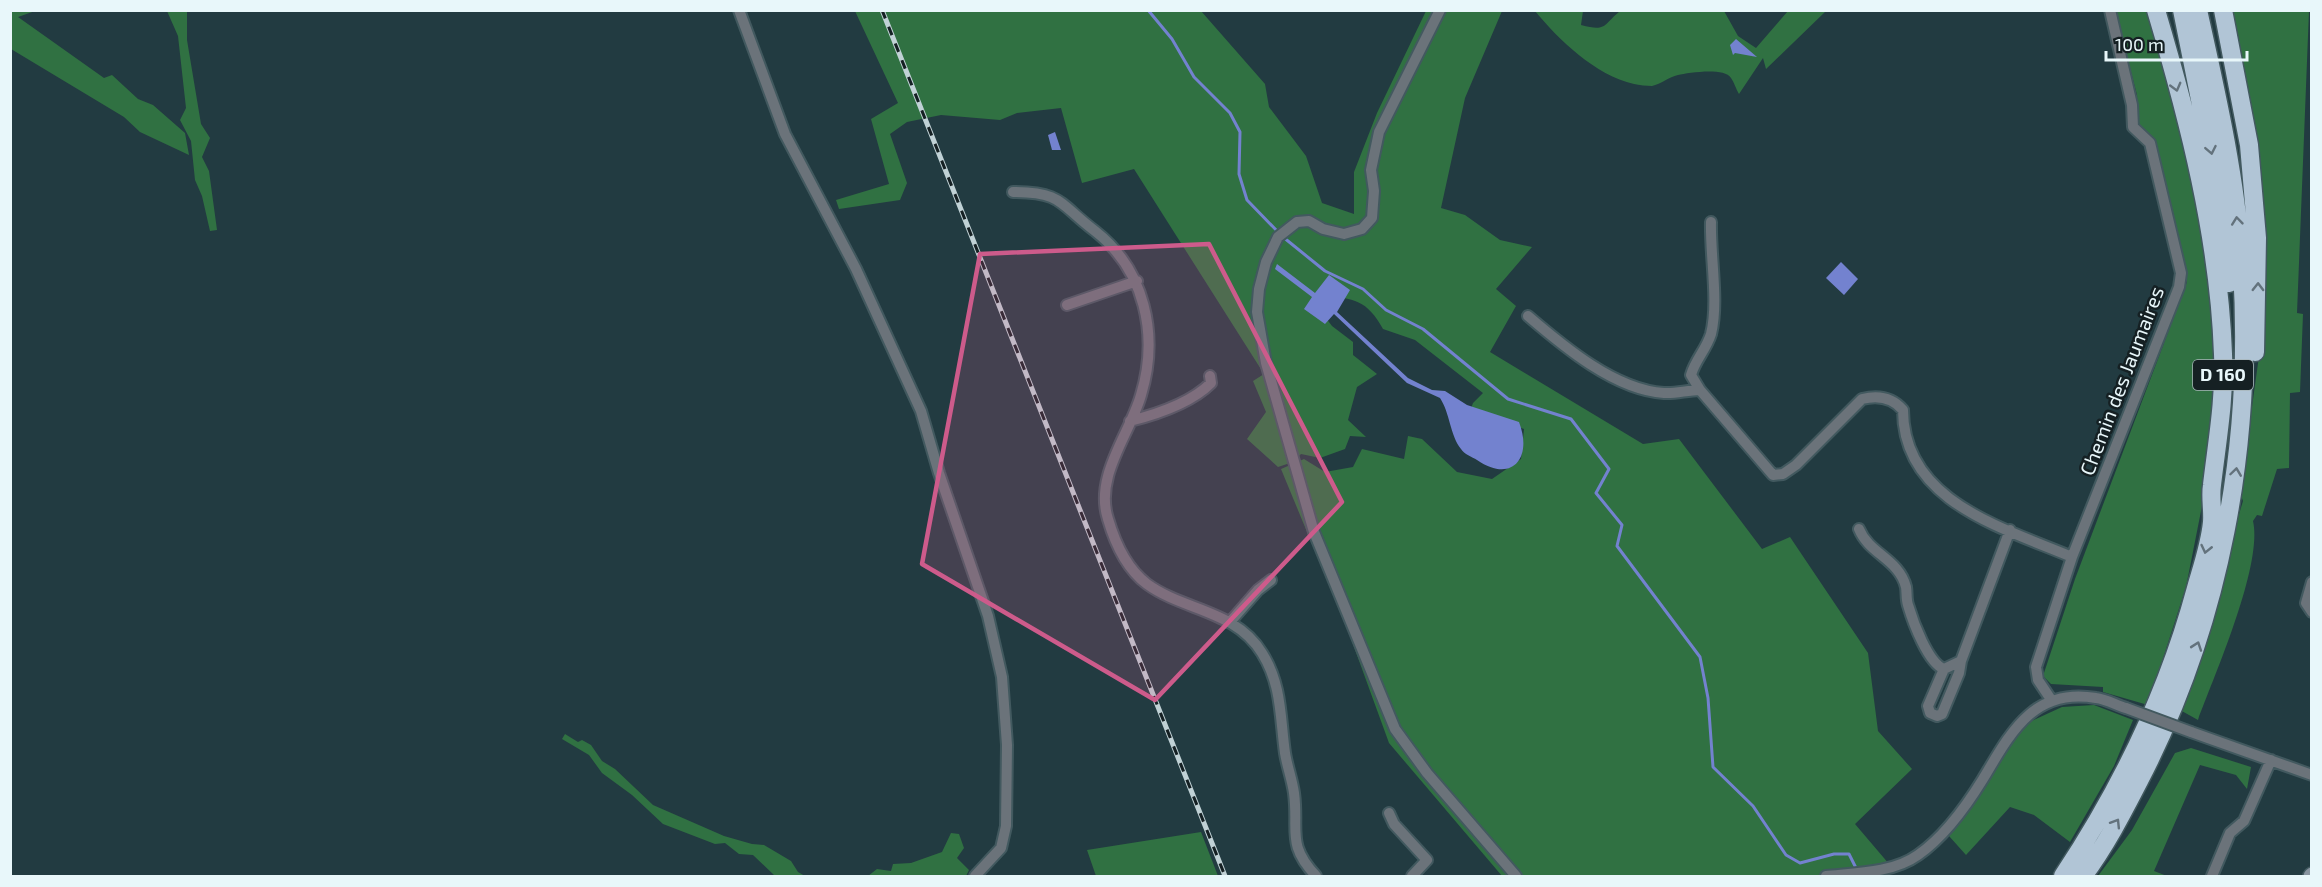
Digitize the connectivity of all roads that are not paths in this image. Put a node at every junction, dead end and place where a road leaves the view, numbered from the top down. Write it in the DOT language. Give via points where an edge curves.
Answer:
graph roads {
  1 [pos="739,10"];
  2 [pos="1440,10"];
  3 [pos="2110,10"];
  4 [pos="2156,10"];
  5 [pos="2182,10"];
  6 [pos="2198,10"];
  7 [pos="2223,10"];
  8 [pos="1013,192"];
  9 [pos="1711,222"];
  10 [pos="1137,281"];
  11 [pos="1066,305"];
  12 [pos="1528,316"];
  13 [pos="1210,376"];
  14 [pos="1700,390"];
  15 [pos="1130,421"];
  16 [pos="2239,447"];
  17 [pos="2212,522"];
  18 [pos="1859,530"];
  19 [pos="2010,530"];
  20 [pos="2072,557"];
  21 [pos="1271,580"];
  22 [pos="2312,582"];
  23 [pos="2312,612"];
  24 [pos="1230,622"];
  25 [pos="1961,661"];
  26 [pos="1944,669"];
  27 [pos="2052,701"];
  28 [pos="2271,760"];
  29 [pos="2312,775"];
  30 [pos="1389,813"];
  31 [pos="975,876"];
  32 [pos="1317,876"];
  33 [pos="1412,876"];
  34 [pos="1516,876"];
  35 [pos="1826,876"];
  36 [pos="2063,876"];
  37 [pos="2083,876"];
  38 [pos="2212,876"];
  1 -- 31 [label="street" via="785,134 856,269 921,411 988,616 1002,677 1007,745 1004,842"];
  2 -- 34 [label="street" via="1379,132 1371,170 1372,218 1362,230 1344,234 1309,221 1297,222 1282,234 1266,262 1257,312 1314,532 1395,729"];
  3 -- 20 [label="street, Chemin des Jaumaires" via="2132,105 2133,127 2150,143 2181,273 2179,287"];
  4 -- 17 [label="highway, D 160, one-way" via="2196,171 2219,290 2224,357 2211,489"];
  5 -- 17 [label="highway, D 160, one-way" via="2221,204 2230,310 2228,405"];
  16 -- 6 [label="highway, D 160, one-way" via="2245,340 2242,268 2234,192"];
  16 -- 7 [label="highway, D 160, one-way" via="2248,434 2254,371 2257,238 2249,145"];
  8 -- 10 [label="street" via="1059,199 1106,240"];
  9 -- 14 [label="street" via="1713,317 1707,345 1690,375"];
  10 -- 11 [label="street"];
  10 -- 15 [label="street" via="1147,322 1148,358 1141,395"];
  12 -- 14 [label="street" via="1589,365 1616,377 1661,393"];
  13 -- 15 [label="street" via="1211,383 1204,390"];
  14 -- 19 [label="street" via="1773,475 1784,474 1796,465 1862,399 1887,398 1903,410 1910,452 1940,490 1971,514"];
  15 -- 24 [label="street" via="1106,489 1107,516 1120,553 1147,584"];
  37 -- 16 [label="highway, D 160, one-way" via="2126,808 2180,692 2200,636 2224,538"];
  17 -- 36 [label="highway, D 160, one-way" via="2187,622 2156,709 2111,799"];
  18 -- 26 [label="street" via="1869,545 1894,564 1906,586 1908,604 1929,654"];
  19 -- 20 [label="street"];
  19 -- 25 [label="street"];
  20 -- 27 [label="street, Chemin des Jaumaires" via="2036,667 2038,680"];
  21 -- 24 [label="street"];
  22 -- 23 [label="street" via="2306,603"];
  24 -- 32 [label="street" via="1260,650 1272,671 1279,693 1294,795 1295,843 1300,858"];
  25 -- 26 [label="street"];
  25 -- 26 [label="street" via="1942,714 1937,716 1930,713 1928,706"];
  27 -- 28 [label="street, bridge" via="2096,698"];
  27 -- 35 [label="street" via="2020,721 1982,781 1931,845 1903,863"];
  28 -- 29 [label="street"];
  28 -- 38 [label="street" via="2244,821 2230,833"];
  30 -- 33 [label="street" via="1394,824 1427,860"];
}
